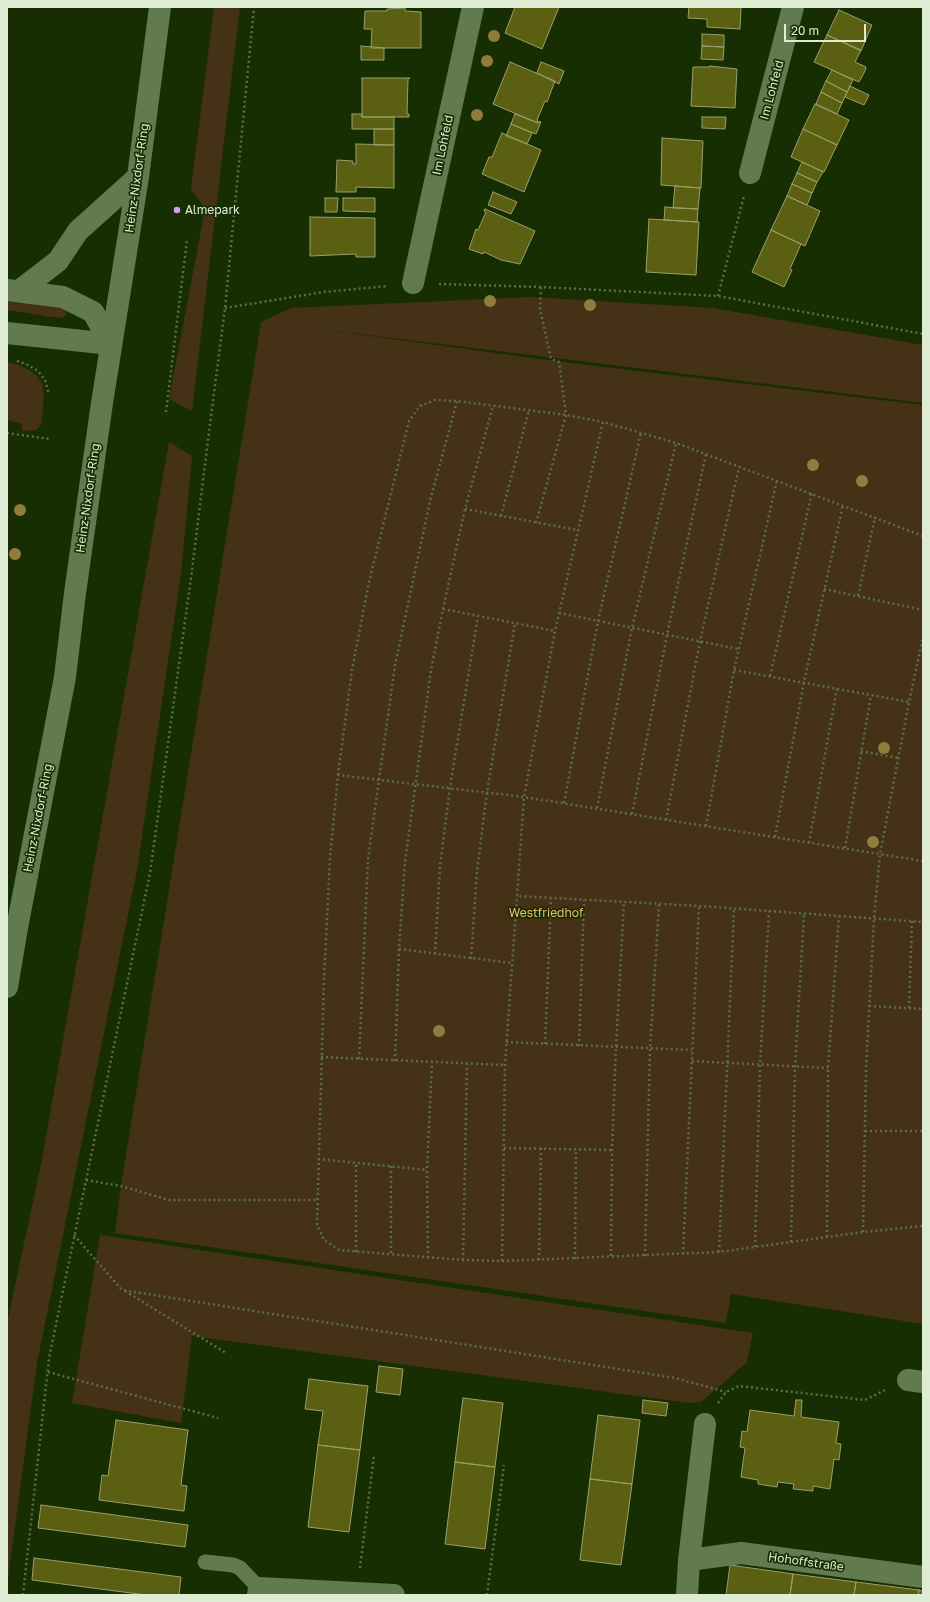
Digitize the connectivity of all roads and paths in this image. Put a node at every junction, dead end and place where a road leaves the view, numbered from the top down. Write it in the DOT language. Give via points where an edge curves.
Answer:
graph roads {
  1 [pos="160,7"];
  2 [pos="254,7"];
  3 [pos="473,7"];
  4 [pos="793,7"];
  5 [pos="750,173"];
  6 [pos="138,177"];
  7 [pos="187,240"];
  8 [pos="413,283"];
  9 [pos="540,286"];
  10 [pos="13,291"];
  11 [pos="718,296"];
  12 [pos="226,308"];
  13 [pos="7,333"];
  14 [pos="923,334"];
  15 [pos="111,344"];
  16 [pos="13,360"];
  17 [pos="49,394"];
  18 [pos="457,401"];
  19 [pos="493,406"];
  20 [pos="529,410"];
  21 [pos="166,412"];
  22 [pos="566,415"];
  23 [pos="603,422"];
  24 [pos="7,433"];
  25 [pos="641,433"];
  26 [pos="50,439"];
  27 [pos="676,443"];
  28 [pos="706,454"];
  29 [pos="739,466"];
  30 [pos="777,480"];
  31 [pos="812,493"];
  32 [pos="843,505"];
  33 [pos="465,509"];
  34 [pos="501,516"];
  35 [pos="875,517"];
  36 [pos="536,523"];
  37 [pos="578,530"];
  38 [pos="923,536"];
  39 [pos="824,589"];
  40 [pos="858,596"];
  41 [pos="443,609"];
  42 [pos="923,610"];
  43 [pos="559,613"];
  44 [pos="478,616"];
  45 [pos="598,621"];
  46 [pos="515,623"];
  47 [pos="632,628"];
  48 [pos="555,632"];
  49 [pos="667,635"];
  50 [pos="923,637"];
  51 [pos="700,641"];
  52 [pos="738,649"];
  53 [pos="734,670"];
  54 [pos="770,676"];
  55 [pos="804,682"];
  56 [pos="838,688"];
  57 [pos="871,695"];
  58 [pos="909,702"];
  59 [pos="861,752"];
  60 [pos="898,758"];
  61 [pos="338,775"];
  62 [pos="378,780"];
  63 [pos="415,783"];
  64 [pos="450,787"];
  65 [pos="487,792"];
  66 [pos="524,797"];
  67 [pos="564,803"];
  68 [pos="597,808"];
  69 [pos="632,814"];
  70 [pos="666,820"];
  71 [pos="706,826"];
  72 [pos="775,837"];
  73 [pos="809,843"];
  74 [pos="844,848"];
  75 [pos="880,854"];
  76 [pos="923,861"];
  77 [pos="517,896"];
  78 [pos="551,898"];
  79 [pos="584,900"];
  80 [pos="624,902"];
  81 [pos="659,904"];
  82 [pos="699,906"];
  83 [pos="734,909"];
  84 [pos="769,911"];
  85 [pos="804,914"];
  86 [pos="839,916"];
  87 [pos="874,918"];
  88 [pos="912,921"];
  89 [pos="923,922"];
  90 [pos="398,949"];
  91 [pos="435,954"];
  92 [pos="471,959"];
  93 [pos="512,963"];
  94 [pos="7,987"];
  95 [pos="869,1006"];
  96 [pos="909,1008"];
  97 [pos="923,1009"];
  98 [pos="506,1042"];
  99 [pos="545,1044"];
  100 [pos="580,1046"];
  101 [pos="616,1047"];
  102 [pos="650,1048"];
  103 [pos="692,1050"];
  104 [pos="321,1057"];
  105 [pos="359,1059"];
  106 [pos="395,1060"];
  107 [pos="692,1061"];
  108 [pos="432,1062"];
  109 [pos="726,1063"];
  110 [pos="467,1064"];
  111 [pos="505,1065"];
  112 [pos="760,1065"];
  113 [pos="795,1067"];
  114 [pos="828,1068"];
  115 [pos="865,1130"];
  116 [pos="923,1131"];
  117 [pos="504,1148"];
  118 [pos="540,1148"];
  119 [pos="576,1149"];
  120 [pos="612,1150"];
  121 [pos="318,1159"];
  122 [pos="356,1163"];
  123 [pos="392,1166"];
  124 [pos="427,1170"];
  125 [pos="86,1180"];
  126 [pos="317,1200"];
  127 [pos="923,1226"];
  128 [pos="863,1232"];
  129 [pos="74,1236"];
  130 [pos="827,1237"];
  131 [pos="791,1242"];
  132 [pos="755,1247"];
  133 [pos="356,1252"];
  134 [pos="720,1252"];
  135 [pos="683,1254"];
  136 [pos="392,1255"];
  137 [pos="611,1256"];
  138 [pos="645,1256"];
  139 [pos="428,1258"];
  140 [pos="575,1259"];
  141 [pos="463,1260"];
  142 [pos="539,1260"];
  143 [pos="502,1261"];
  144 [pos="122,1290"];
  145 [pos="226,1353"];
  146 [pos="48,1372"];
  147 [pos="915,1381"];
  148 [pos="726,1392"];
  149 [pos="218,1418"];
  150 [pos="705,1424"];
  151 [pos="374,1455"];
  152 [pos="504,1466"];
  153 [pos="689,1560"];
  154 [pos="205,1562"];
  155 [pos="923,1577"];
  156 [pos="259,1591"];
  157 [pos="358,1592"];
  158 [pos="23,1595"];
  159 [pos="394,1595"];
  160 [pos="487,1595"];
  161 [pos="687,1595"];
  1 -- 6 [label="street, Heinz-Nixdorf-Ring"];
  2 -- 12 [label="path"];
  3 -- 8 [label="street, Im Lohfeld"];
  4 -- 5 [label="street, Im Lohfeld"];
  5 -- 11 [label="path"];
  6 -- 10 [label="street" via="78,231 58,261"];
  6 -- 15 [label="street, Heinz-Nixdorf-Ring"];
  7 -- 21 [label="path"];
  8 -- 9 [label="path"];
  8 -- 12 [label="path" via="324,292"];
  9 -- 11 [label="path"];
  9 -- 22 [label="path" via="540,309 551,359 559,362"];
  10 -- 15 [label="street" via="63,296 93,312"];
  11 -- 14 [label="path"];
  12 -- 125 [label="path" via="150,873"];
  13 -- 15 [label="street"];
  15 -- 94 [label="street, Heinz-Nixdorf-Ring" via="65,677"];
  16 -- 17 [label="path" via="38,371 45,380"];
  18 -- 19 [label="path"];
  18 -- 61 [label="path" via="435,400 427,403 420,406 409,421 369,582 352,670"];
  18 -- 62 [label="path" via="404,615"];
  19 -- 20 [label="path"];
  19 -- 33 [label="path"];
  20 -- 22 [label="path"];
  20 -- 34 [label="path"];
  22 -- 23 [label="path"];
  22 -- 36 [label="path"];
  23 -- 25 [label="path"];
  23 -- 37 [label="path"];
  24 -- 26 [label="path"];
  25 -- 27 [label="path"];
  25 -- 45 [label="path"];
  27 -- 28 [label="path"];
  27 -- 47 [label="path"];
  28 -- 29 [label="path"];
  28 -- 49 [label="path"];
  29 -- 30 [label="path"];
  29 -- 51 [label="path"];
  30 -- 31 [label="path"];
  30 -- 52 [label="path"];
  31 -- 32 [label="path"];
  31 -- 54 [label="path"];
  32 -- 35 [label="path"];
  32 -- 39 [label="path"];
  33 -- 34 [label="path"];
  33 -- 41 [label="path"];
  34 -- 36 [label="path"];
  35 -- 38 [label="path"];
  35 -- 40 [label="path"];
  36 -- 37 [label="path"];
  37 -- 43 [label="path"];
  39 -- 40 [label="path"];
  39 -- 55 [label="path"];
  40 -- 42 [label="path"];
  41 -- 44 [label="path"];
  41 -- 63 [label="path" via="431,670"];
  43 -- 45 [label="path"];
  43 -- 48 [label="path"];
  44 -- 46 [label="path"];
  44 -- 64 [label="path"];
  45 -- 47 [label="path"];
  45 -- 67 [label="path"];
  46 -- 48 [label="path"];
  46 -- 65 [label="path"];
  47 -- 49 [label="path"];
  47 -- 68 [label="path"];
  48 -- 66 [label="path"];
  49 -- 51 [label="path"];
  49 -- 69 [label="path"];
  50 -- 58 [label="path"];
  51 -- 52 [label="path"];
  51 -- 70 [label="path"];
  52 -- 53 [label="path"];
  53 -- 54 [label="path"];
  53 -- 71 [label="path"];
  54 -- 55 [label="path"];
  55 -- 56 [label="path"];
  55 -- 72 [label="path"];
  56 -- 57 [label="path"];
  56 -- 73 [label="path"];
  57 -- 58 [label="path"];
  57 -- 59 [label="path"];
  58 -- 60 [label="path"];
  59 -- 60 [label="path"];
  59 -- 74 [label="path"];
  60 -- 75 [label="path"];
  61 -- 62 [label="path"];
  61 -- 104 [label="path" via="330,858"];
  62 -- 63 [label="path"];
  62 -- 105 [label="path" via="368,859"];
  63 -- 64 [label="path"];
  63 -- 90 [label="path"];
  64 -- 65 [label="path"];
  64 -- 91 [label="path" via="440,866"];
  65 -- 66 [label="path"];
  65 -- 92 [label="path" via="477,871"];
  66 -- 67 [label="path"];
  66 -- 77 [label="path"];
  67 -- 68 [label="path"];
  68 -- 69 [label="path"];
  69 -- 70 [label="path"];
  70 -- 71 [label="path"];
  71 -- 72 [label="path"];
  72 -- 73 [label="path"];
  73 -- 74 [label="path"];
  74 -- 75 [label="path"];
  75 -- 76 [label="path"];
  75 -- 87 [label="path"];
  77 -- 78 [label="path"];
  77 -- 93 [label="path"];
  78 -- 79 [label="path"];
  78 -- 99 [label="path"];
  79 -- 80 [label="path"];
  79 -- 100 [label="path"];
  80 -- 81 [label="path"];
  80 -- 101 [label="path"];
  81 -- 82 [label="path"];
  81 -- 102 [label="path"];
  82 -- 83 [label="path"];
  82 -- 103 [label="path"];
  83 -- 84 [label="path"];
  83 -- 109 [label="path"];
  84 -- 85 [label="path"];
  84 -- 112 [label="path"];
  85 -- 86 [label="path"];
  85 -- 113 [label="path"];
  86 -- 87 [label="path"];
  86 -- 114 [label="path"];
  87 -- 88 [label="path"];
  87 -- 95 [label="path"];
  88 -- 89 [label="path"];
  88 -- 96 [label="path"];
  90 -- 91 [label="path"];
  90 -- 106 [label="path"];
  91 -- 92 [label="path"];
  92 -- 93 [label="path"];
  93 -- 98 [label="path"];
  95 -- 96 [label="path"];
  95 -- 115 [label="path"];
  96 -- 97 [label="path"];
  98 -- 99 [label="path"];
  98 -- 111 [label="path"];
  99 -- 100 [label="path"];
  100 -- 101 [label="path"];
  101 -- 102 [label="path"];
  101 -- 120 [label="path"];
  102 -- 103 [label="path"];
  102 -- 138 [label="path"];
  103 -- 107 [label="path"];
  104 -- 105 [label="path"];
  104 -- 121 [label="path"];
  105 -- 106 [label="path"];
  106 -- 108 [label="path"];
  107 -- 109 [label="path"];
  107 -- 135 [label="path"];
  108 -- 110 [label="path"];
  108 -- 124 [label="path"];
  109 -- 112 [label="path"];
  109 -- 134 [label="path"];
  110 -- 111 [label="path"];
  110 -- 141 [label="path"];
  111 -- 117 [label="path"];
  112 -- 113 [label="path"];
  112 -- 132 [label="path"];
  113 -- 114 [label="path"];
  113 -- 131 [label="path"];
  114 -- 130 [label="path"];
  115 -- 116 [label="path"];
  115 -- 128 [label="path"];
  117 -- 118 [label="path"];
  117 -- 143 [label="path"];
  118 -- 119 [label="path"];
  118 -- 142 [label="path"];
  119 -- 120 [label="path"];
  119 -- 140 [label="path"];
  120 -- 137 [label="path"];
  121 -- 122 [label="path"];
  121 -- 126 [label="path"];
  122 -- 123 [label="path"];
  122 -- 133 [label="path"];
  123 -- 124 [label="path"];
  123 -- 136 [label="path"];
  124 -- 139 [label="path"];
  125 -- 126 [label="path" via="121,1186 169,1200"];
  125 -- 129 [label="path"];
  126 -- 133 [label="path" via="317,1225 324,1240 339,1250"];
  127 -- 128 [label="path"];
  128 -- 130 [label="path"];
  129 -- 144 [label="path"];
  129 -- 146 [label="path"];
  130 -- 131 [label="path"];
  131 -- 132 [label="path"];
  132 -- 134 [label="path"];
  133 -- 136 [label="path"];
  134 -- 135 [label="path"];
  135 -- 138 [label="path"];
  136 -- 139 [label="path"];
  137 -- 138 [label="path"];
  137 -- 140 [label="path"];
  139 -- 141 [label="path"];
  140 -- 142 [label="path"];
  141 -- 143 [label="path"];
  142 -- 143 [label="path"];
  144 -- 145 [label="path"];
  144 -- 148 [label="path" via="675,1378"];
  146 -- 149 [label="path"];
  146 -- 158 [label="path"];
  147 -- 148 [label="path" via="865,1400 739,1386"];
  148 -- 150 [label="path" via="717,1406 713,1420"];
  150 -- 153 [label="street"];
  151 -- 157 [label="path"];
  152 -- 160 [label="path"];
  153 -- 155 [label="street, Hohoffstraße" via="741,1553"];
  153 -- 161 [label="street"];
  154 -- 156 [label="lane" via="233,1564 240,1568"];
  156 -- 157 [label="street"];
  157 -- 159 [label="street"];
}
